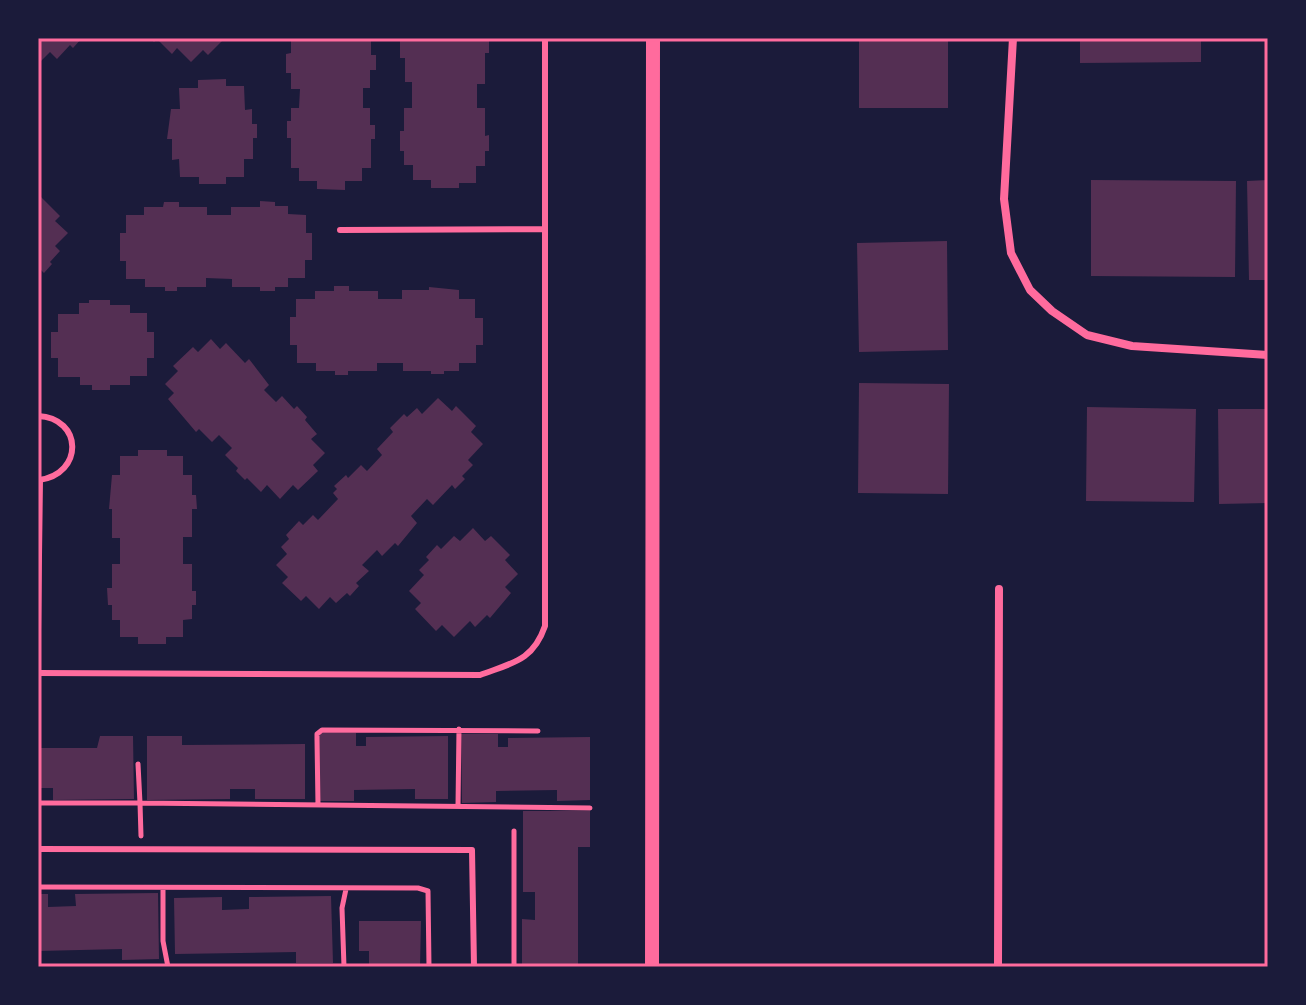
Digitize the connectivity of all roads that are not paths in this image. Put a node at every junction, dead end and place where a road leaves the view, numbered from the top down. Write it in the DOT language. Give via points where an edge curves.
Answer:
graph roads {
  1 [pos="545,38"];
  2 [pos="653,38"];
  3 [pos="1013,38"];
  4 [pos="545,229"];
  5 [pos="340,230"];
  6 [pos="1268,355"];
  7 [pos="38,416"];
  8 [pos="39,480"];
  9 [pos="999,589"];
  10 [pos="38,631"];
  11 [pos="38,673"];
  12 [pos="38,849"];
  13 [pos="474,967"];
  14 [pos="652,967"];
  15 [pos="998,967"];
  1 -- 4 [label="lane"];
  2 -- 14 [label="street"];
  3 -- 6 [label="street" via="1004,199 1011,253 1030,290 1087,335 1132,346"];
  4 -- 5 [label="lane"];
  4 -- 11 [label="lane" via="545,626 527,657 480,675"];
  7 -- 8 [label="lane" via="64,426 73,448 63,471"];
  8 -- 10 [label="lane"];
  9 -- 15 [label="street"];
  12 -- 13 [label="lane" via="472,850"];
}
